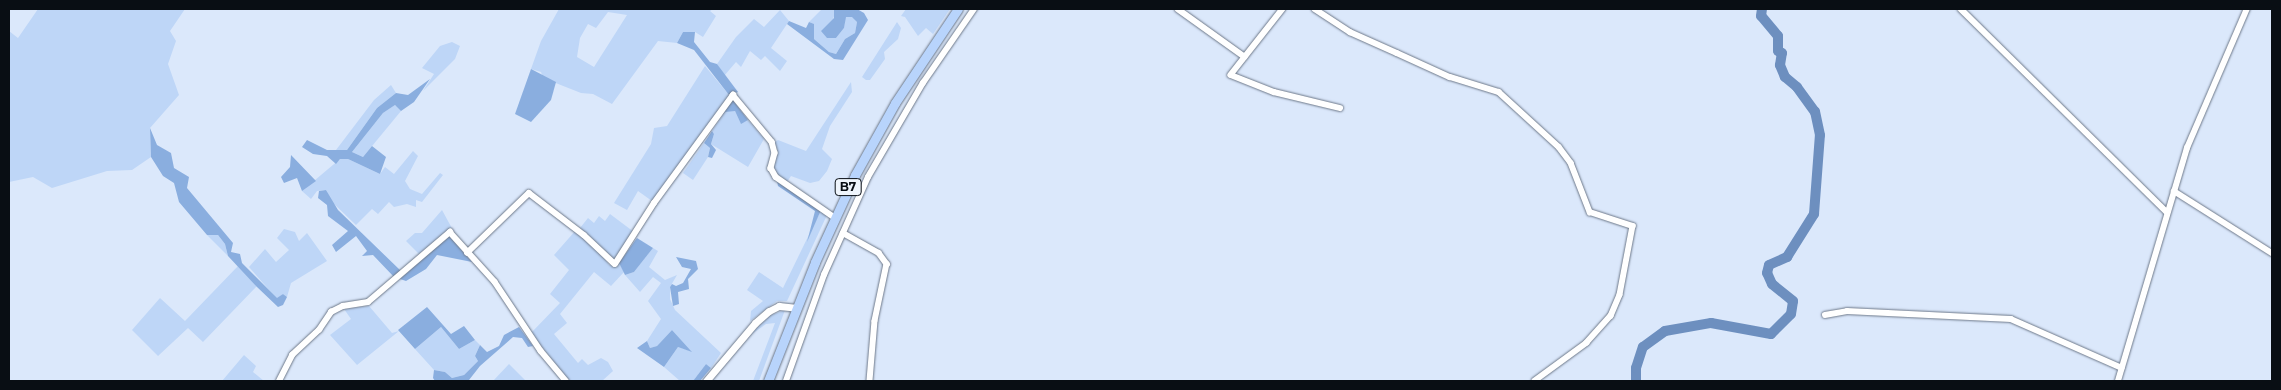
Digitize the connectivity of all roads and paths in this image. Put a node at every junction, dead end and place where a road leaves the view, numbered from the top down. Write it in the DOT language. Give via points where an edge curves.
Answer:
graph roads {
  1 [pos="958,9"];
  2 [pos="974,9"];
  3 [pos="1178,9"];
  4 [pos="1282,9"];
  5 [pos="1315,9"];
  6 [pos="1961,9"];
  7 [pos="2247,9"];
  8 [pos="951,19"];
  9 [pos="962,27"];
  10 [pos="1245,57"];
  11 [pos="1340,108"];
  12 [pos="885,119"];
  13 [pos="899,125"];
  14 [pos="2174,191"];
  15 [pos="2167,212"];
  16 [pos="834,217"];
  17 [pos="843,233"];
  18 [pos="467,253"];
  19 [pos="2272,253"];
  20 [pos="797,308"];
  21 [pos="1825,315"];
  22 [pos="2122,368"];
  23 [pos="279,381"];
  24 [pos="566,381"];
  25 [pos="706,381"];
  26 [pos="768,381"];
  27 [pos="786,381"];
  28 [pos="870,381"];
  29 [pos="1535,381"];
  30 [pos="2118,381"];
  1 -- 8 [label="highway, B7"];
  2 -- 9 [label="street"];
  3 -- 10 [label="street"];
  4 -- 10 [label="street"];
  5 -- 29 [label="street" via="1350,32 1450,77 1499,92 1559,147 1571,163 1590,212 1633,226 1620,295 1611,316 1587,343"];
  6 -- 15 [label="street"];
  7 -- 14 [label="street" via="2187,148"];
  8 -- 9 [label="street"];
  8 -- 12 [label="highway, B7"];
  9 -- 13 [label="street" via="936,62"];
  10 -- 11 [label="street" via="1232,76 1274,92"];
  12 -- 13 [label="street"];
  12 -- 16 [label="highway, B7"];
  13 -- 17 [label="street" via="868,176"];
  14 -- 15 [label="street"];
  14 -- 19 [label="street"];
  15 -- 22 [label="street"];
  16 -- 18 [label="street" via="776,177 771,168 775,153 772,142 733,95 654,203 633,242 615,264 584,234 529,193"];
  16 -- 20 [label="highway, B7"];
  17 -- 27 [label="street" via="824,275"];
  17 -- 28 [label="street" via="879,253 887,264 875,322"];
  18 -- 23 [label="street" via="450,232 368,302 336,308 292,355"];
  18 -- 24 [label="street" via="495,282 540,351"];
  20 -- 25 [label="street" via="779,306 769,311"];
  20 -- 26 [label="highway, B7"];
  21 -- 22 [label="street" via="1847,310 2013,319"];
  22 -- 30 [label="street"];
}
